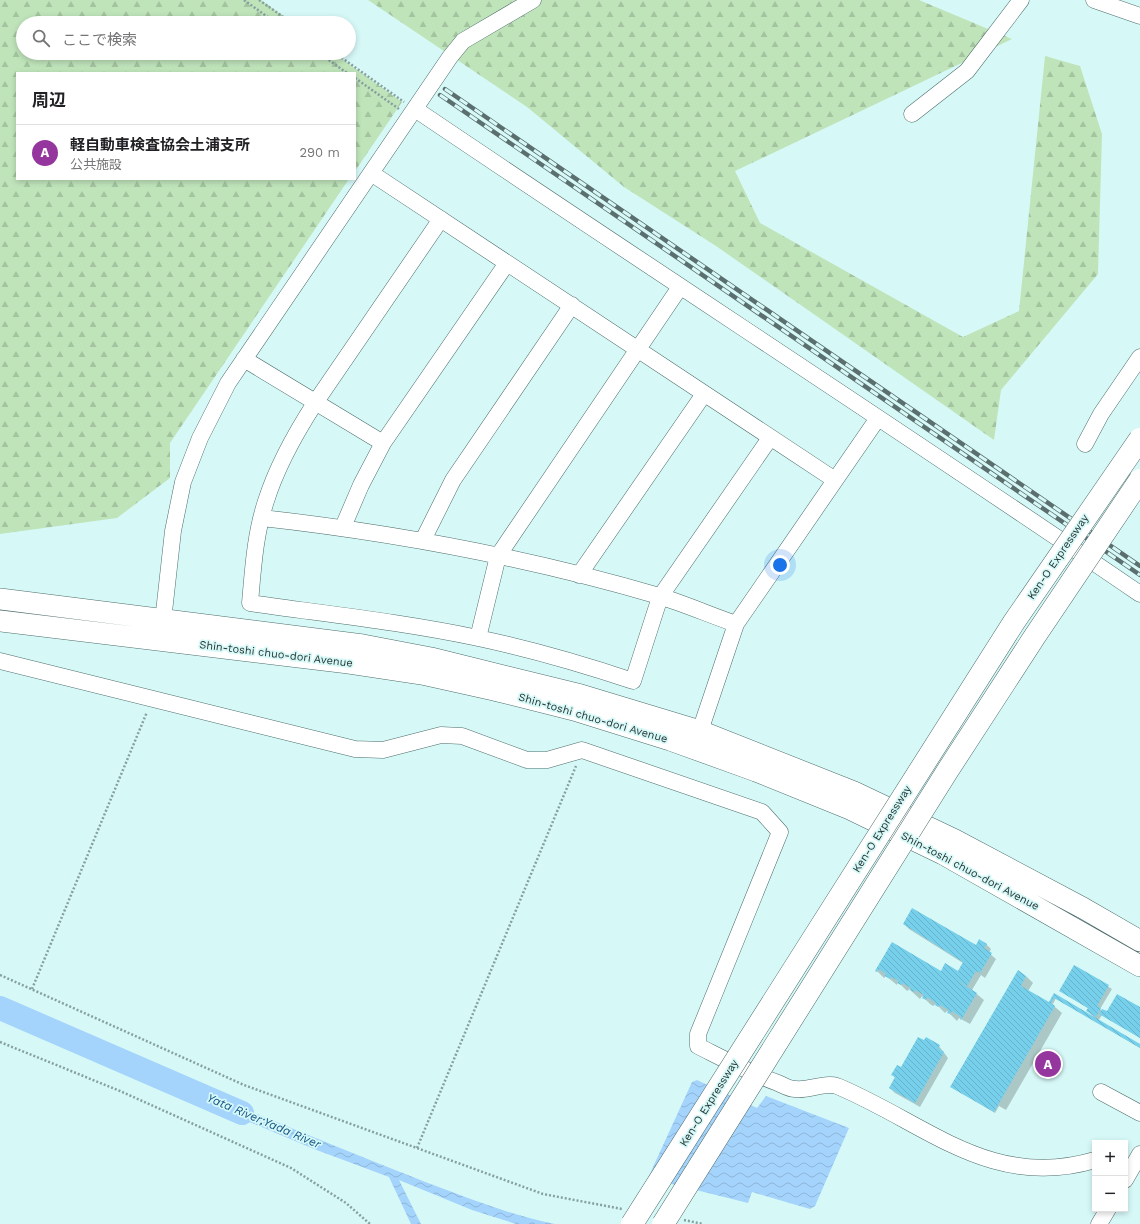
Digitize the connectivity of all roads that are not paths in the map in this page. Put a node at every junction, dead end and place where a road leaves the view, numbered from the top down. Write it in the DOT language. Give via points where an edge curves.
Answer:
graph roads {
  1 [pos="533,0"];
  2 [pos="1021,0"];
  3 [pos="1094,0"];
  4 [pos="1140,16"];
  5 [pos="412,113"];
  6 [pos="912,114"];
  7 [pos="371,172"];
  8 [pos="441,219"];
  9 [pos="507,263"];
  10 [pos="680,288"];
  11 [pos="572,305"];
  12 [pos="638,349"];
  13 [pos="1140,357"];
  14 [pos="244,359"];
  15 [pos="704,394"];
  16 [pos="315,403"];
  17 [pos="878,418"];
  18 [pos="770,438"];
  19 [pos="1140,440"];
  20 [pos="383,443"];
  21 [pos="1085,444"];
  22 [pos="835,480"];
  23 [pos="1140,480"];
  24 [pos="262,518"];
  25 [pos="343,527"];
  26 [pos="423,540"];
  27 [pos="498,556"];
  28 [pos="579,575"];
  29 [pos="1140,594"];
  30 [pos="660,597"];
  31 [pos="0,599"];
  32 [pos="163,618"];
  33 [pos="0,621"];
  34 [pos="736,624"];
  35 [pos="478,638"];
  36 [pos="162,640"];
  37 [pos="0,661"];
  38 [pos="700,730"];
  39 [pos="1140,941"];
  40 [pos="1140,966"];
  41 [pos="1102,1092"];
  42 [pos="1140,1113"];
  43 [pos="1134,1155"];
  44 [pos="1092,1161"];
  45 [pos="1126,1176"];
  46 [pos="1106,1212"];
  47 [pos="629,1217"];
  48 [pos="671,1222"];
  49 [pos="1099,1224"];
  1 -- 5 [label="street" via="463,41"];
  2 -- 6 [label="street" via="967,71"];
  3 -- 4 [label="street"];
  5 -- 7 [label="street"];
  5 -- 10 [label="street"];
  7 -- 8 [label="street"];
  7 -- 14 [label="street"];
  8 -- 9 [label="street"];
  8 -- 16 [label="street"];
  9 -- 11 [label="street"];
  9 -- 20 [label="street"];
  10 -- 12 [label="street"];
  10 -- 17 [label="street"];
  11 -- 12 [label="street"];
  11 -- 26 [label="street" via="453,480"];
  12 -- 15 [label="street"];
  12 -- 27 [label="street"];
  13 -- 21 [label="street" via="1101,414"];
  14 -- 16 [label="street"];
  14 -- 32 [label="street" via="228,383 200,438 183,482 173,531"];
  15 -- 18 [label="street"];
  15 -- 28 [label="street"];
  16 -- 20 [label="street"];
  16 -- 24 [label="street" via="282,461 270,488"];
  17 -- 22 [label="street"];
  17 -- 29 [label="street"];
  18 -- 22 [label="street"];
  18 -- 30 [label="street"];
  19 -- 47 [label="highway, Ken-O Expressway, bridge" via="1010,629"];
  20 -- 25 [label="street"];
  22 -- 34 [label="street"];
  23 -- 48 [label="highway, bridge" via="948,770"];
  24 -- 25 [label="street"];
  24 -- 35 [label="street" via="254,557 250,603 397,623"];
  25 -- 26 [label="street"];
  26 -- 27 [label="street"];
  27 -- 28 [label="street"];
  27 -- 35 [label="street"];
  28 -- 30 [label="street"];
  30 -- 34 [label="street"];
  30 -- 35 [label="street" via="633,681 586,665"];
  31 -- 32 [label="main road, Shin-toshi chuo-dori Avenue"];
  32 -- 36 [label="street"];
  32 -- 38 [label="main road, Shin-toshi chuo-dori Avenue" via="362,645 431,658 581,694"];
  33 -- 36 [label="main road, Shin-toshi chuo-dori Avenue"];
  34 -- 38 [label="street"];
  36 -- 40 [label="main road, Shin-toshi chuo-dori Avenue" via="422,674 574,710 670,740 756,770 850,809 943,854"];
  37 -- 44 [label="street" via="355,749 383,750 441,735 462,736 527,760 547,760 582,750 762,812 780,832 698,1034 698,1046 759,1076 795,1089 835,1086 977,1156 1002,1164 1027,1168 1053,1168"];
  38 -- 39 [label="main road, Shin-toshi chuo-dori Avenue" via="861,796 955,840"];
  41 -- 42 [label="street"];
  43 -- 45 [label="street"];
  46 -- 49 [label="street"];
}
